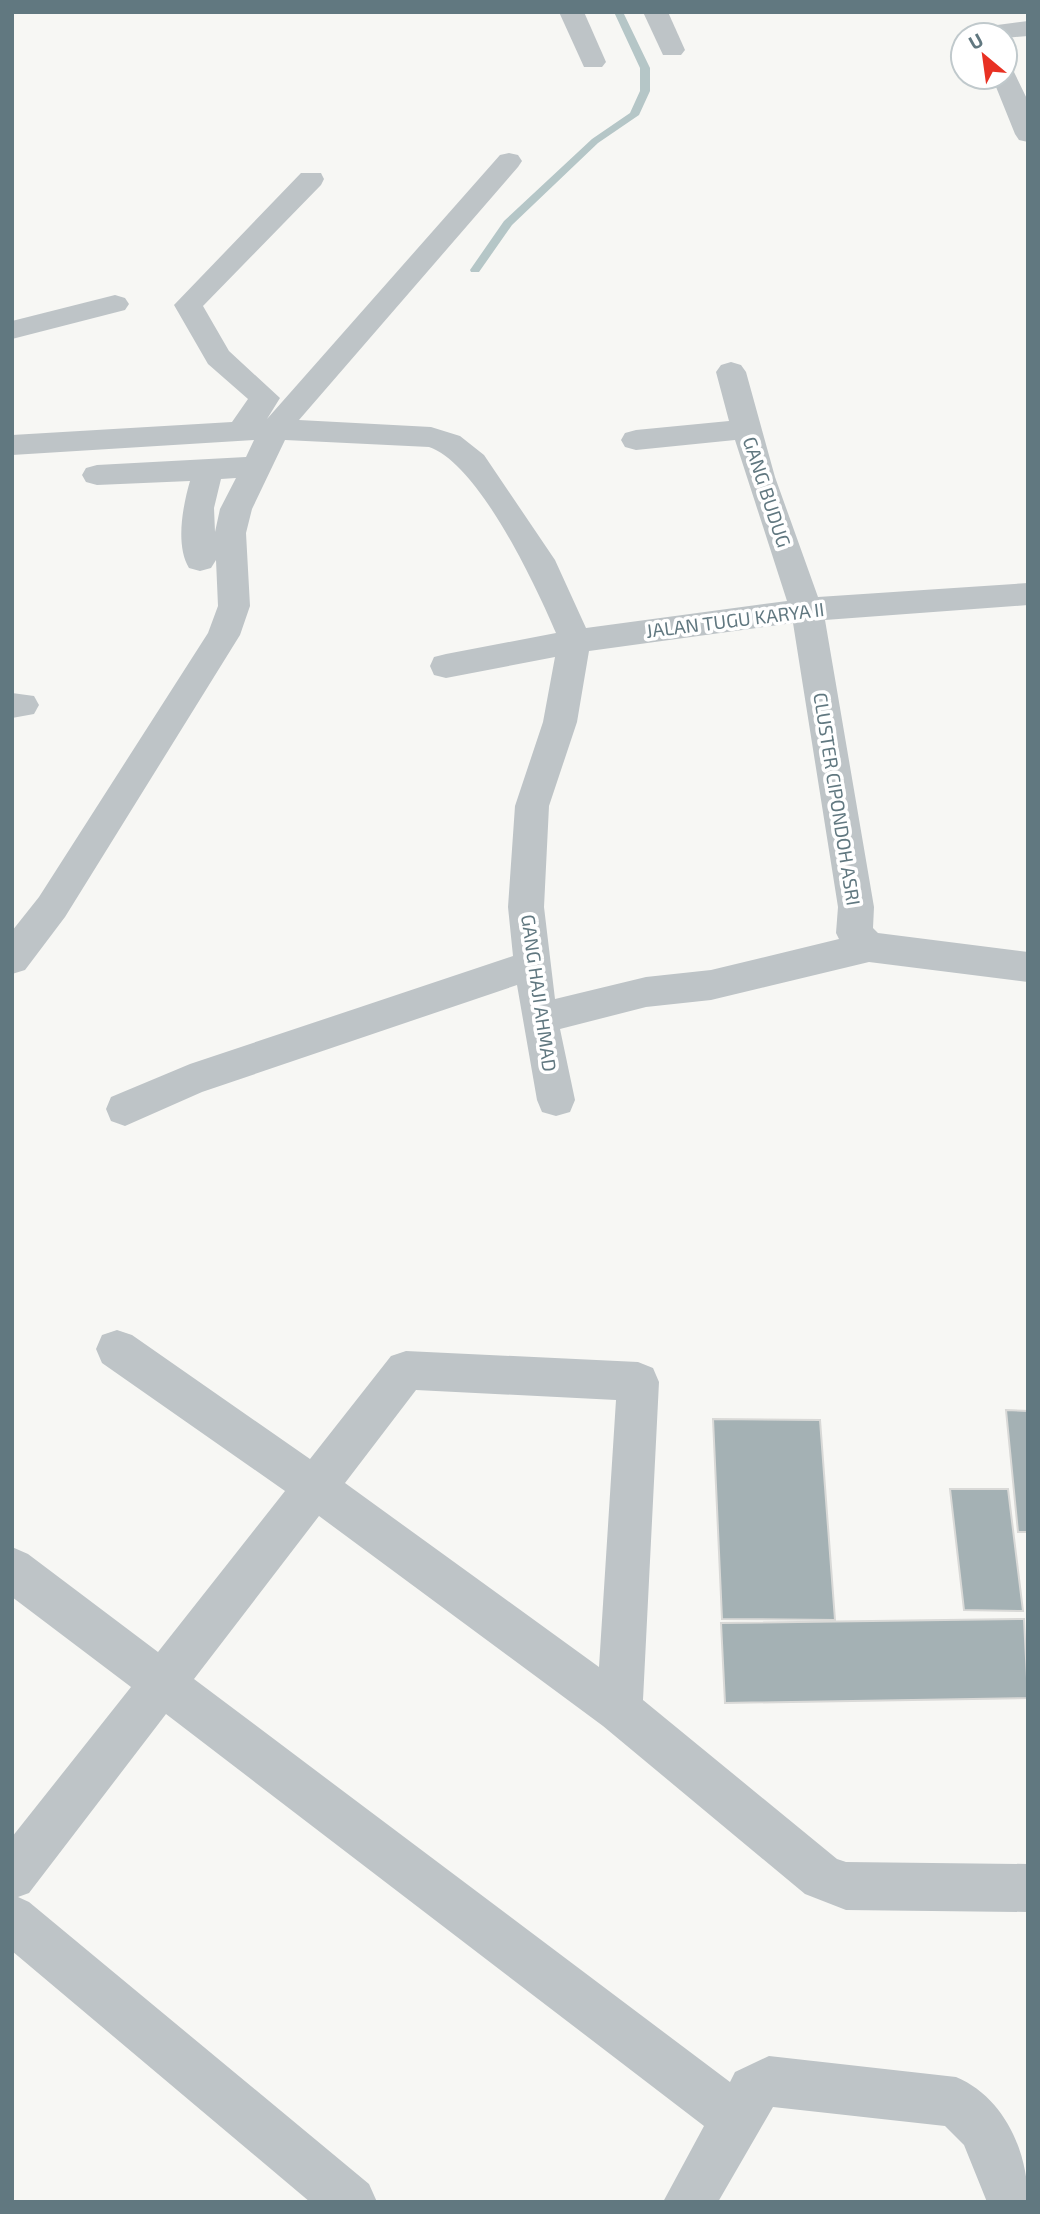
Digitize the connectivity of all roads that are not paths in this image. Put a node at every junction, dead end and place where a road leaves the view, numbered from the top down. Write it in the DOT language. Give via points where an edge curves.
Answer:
graph roads {
  1 [pos="571,12"];
  2 [pos="655,12"];
  3 [pos="672,50"];
  4 [pos="593,62"];
  5 [pos="1011,91"];
  6 [pos="1028,134"];
  7 [pos="509,161"];
  8 [pos="311,179"];
  9 [pos="115,304"];
  10 [pos="12,330"];
  11 [pos="731,372"];
  12 [pos="275,429"];
  13 [pos="747,429"];
  14 [pos="241,431"];
  15 [pos="636,440"];
  16 [pos="12,445"];
  17 [pos="256,467"];
  18 [pos="208,469"];
  19 [pos="97,475"];
  20 [pos="200,560"];
  21 [pos="1028,594"];
  22 [pos="807,611"];
  23 [pos="575,640"];
  24 [pos="446,666"];
  25 [pos="869,947"];
  26 [pos="12,959"];
  27 [pos="532,965"];
  28 [pos="1028,967"];
  29 [pos="539,1017"];
  30 [pos="556,1100"];
  31 [pos="125,1109"];
  32 [pos="117,1349"];
  33 [pos="316,1488"];
  34 [pos="12,1569"];
  35 [pos="162,1683"];
  36 [pos="619,1710"];
  37 [pos="12,1877"];
  38 [pos="1028,1888"];
  39 [pos="12,1919"];
  40 [pos="736,2118"];
  41 [pos="351,2202"];
  42 [pos="689,2202"];
  43 [pos="1013,2202"];
  1 -- 4 [label="street"];
  2 -- 3 [label="street"];
  5 -- 6 [label="street"];
  7 -- 12 [label="street"];
  8 -- 14 [label="street" via="188,304 218,357 265,398"];
  9 -- 10 [label="street"];
  11 -- 13 [label="street, GANG BUDUG"];
  12 -- 14 [label="street"];
  12 -- 17 [label="street"];
  12 -- 23 [label="street" via="431,437 461,450 544,568"];
  13 -- 15 [label="street"];
  13 -- 22 [label="street, GANG BUDUG"];
  14 -- 16 [label="street"];
  17 -- 18 [label="street"];
  17 -- 26 [label="street" via="230,533 234,607 224,635 52,907"];
  18 -- 19 [label="street"];
  18 -- 20 [label="street" via="198,508"];
  21 -- 22 [label="street, JALAN TUGU KARYA II" via="921,598"];
  22 -- 23 [label="street, JALAN TUGU KARYA II"];
  22 -- 25 [label="street, CLUSTER CIPONDOH ASRI" via="856,907 854,933"];
  23 -- 24 [label="street, JALAN TUGU KARYA II"];
  23 -- 27 [label="street, GANG HAJI AHMAD" via="560,722 532,806 526,907"];
  25 -- 28 [label="street"];
  25 -- 29 [label="street" via="710,985 634,993"];
  27 -- 29 [label="street, GANG HAJI AHMAD"];
  27 -- 31 [label="street" via="190,1080"];
  29 -- 30 [label="street, GANG HAJI AHMAD"];
  32 -- 33 [label="street"];
  33 -- 35 [label="street"];
  33 -- 36 [label="street"];
  33 -- 36 [label="street" via="406,1370 638,1382"];
  34 -- 35 [label="street"];
  35 -- 37 [label="street"];
  35 -- 40 [label="street"];
  36 -- 38 [label="street" via="822,1877 846,1886"];
  39 -- 41 [label="street"];
  40 -- 42 [label="street"];
  40 -- 43 [label="street" via="753,2090 769,2081 956,2102 983,2127"];
}
